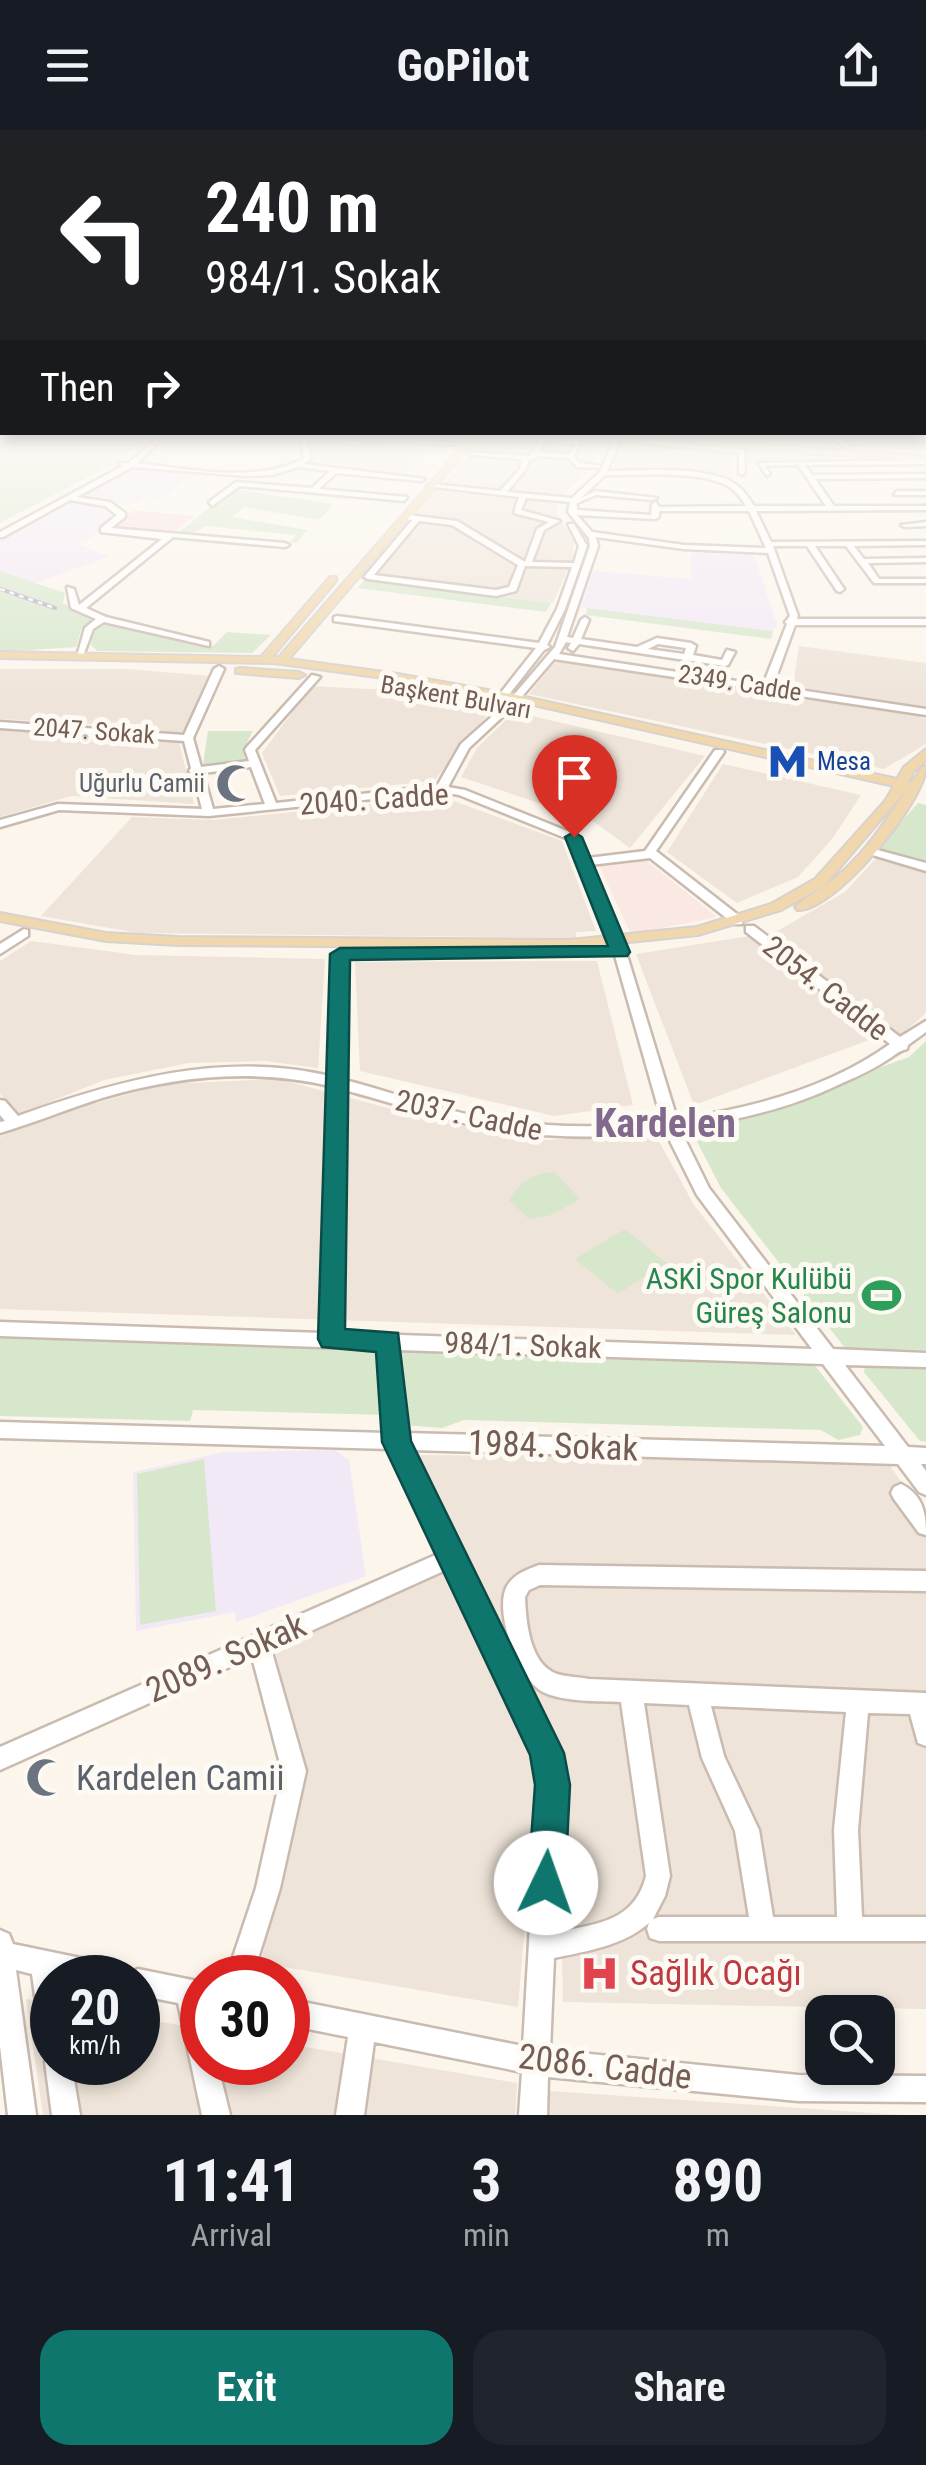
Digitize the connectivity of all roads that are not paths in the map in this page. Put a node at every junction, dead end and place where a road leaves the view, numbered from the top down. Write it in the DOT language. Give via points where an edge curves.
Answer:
graph roads {
  1 [pos="110,525"];
  2 [pos="397,525"];
  3 [pos="411,525"];
  4 [pos="458,525"];
  5 [pos="549,525"];
  6 [pos="574,525"];
  7 [pos="579,525"];
  8 [pos="604,525"];
  9 [pos="752,525"];
  10 [pos="584,533"];
  11 [pos="168,536"];
  12 [pos="848,543"];
  13 [pos="926,543"];
  14 [pos="810,544"];
  15 [pos="285,546"];
  16 [pos="765,548"];
  17 [pos="926,560"];
  18 [pos="861,561"];
  19 [pos="525,564"];
  20 [pos="346,565"];
  21 [pos="576,565"];
  22 [pos="926,581"];
  23 [pos="840,589"];
  24 [pos="70,590"];
  25 [pos="80,609"];
  26 [pos="570,618"];
  27 [pos="103,619"];
  28 [pos="336,619"];
  29 [pos="585,620"];
  30 [pos="789,620"];
  31 [pos="601,622"];
  32 [pos="926,622"];
  33 [pos="563,639"];
  34 [pos="575,641"];
  35 [pos="206,644"];
  36 [pos="276,644"];
  37 [pos="294,645"];
  38 [pos="639,650"];
  39 [pos="549,651"];
  40 [pos="730,652"];
  41 [pos="80,654"];
  42 [pos="668,654"];
  43 [pos="0,655"];
  44 [pos="688,657"];
  45 [pos="0,663"];
  46 [pos="206,663"];
  47 [pos="260,665"];
  48 [pos="280,666"];
  49 [pos="219,670"];
  50 [pos="663,672"];
  51 [pos="323,674"];
  52 [pos="766,688"];
  53 [pos="510,700"];
  54 [pos="926,712"];
  55 [pos="0,724"];
  56 [pos="188,738"];
  57 [pos="719,752"];
  58 [pos="926,753"];
  59 [pos="254,762"];
  60 [pos="926,770"];
  61 [pos="194,771"];
  62 [pos="441,789"];
  63 [pos="913,791"];
  64 [pos="272,807"];
  65 [pos="209,813"];
  66 [pos="0,824"];
  67 [pos="870,851"];
  68 [pos="652,854"];
  69 [pos="585,862"];
  70 [pos="926,867"];
  71 [pos="0,917"];
  72 [pos="744,925"];
  73 [pos="0,928"];
  74 [pos="24,932"];
  75 [pos="618,947"];
  76 [pos="0,950"];
  77 [pos="340,954"];
  78 [pos="926,1025"];
  79 [pos="902,1046"];
  80 [pos="338,1085"];
  81 [pos="0,1105"];
  82 [pos="8,1125"];
  83 [pos="672,1129"];
  84 [pos="0,1329"];
  85 [pos="332,1339"];
  86 [pos="389,1341"];
  87 [pos="832,1358"];
  88 [pos="926,1360"];
  89 [pos="0,1430"];
  90 [pos="396,1442"];
  91 [pos="903,1455"];
  92 [pos="926,1456"];
  93 [pos="926,1486"];
  94 [pos="901,1492"];
  95 [pos="926,1526"];
  96 [pos="453,1557"];
  97 [pos="926,1581"];
  98 [pos="258,1644"];
  99 [pos="630,1692"];
  100 [pos="697,1694"];
  101 [pos="858,1701"];
  102 [pos="922,1704"];
  103 [pos="926,1735"];
  104 [pos="0,1759"];
  105 [pos="659,1929"];
  106 [pos="763,1929"];
  107 [pos="926,1929"];
  108 [pos="850,1930"];
  109 [pos="542,1948"];
  110 [pos="2,1949"];
  111 [pos="246,1955"];
  112 [pos="30,1959"];
  113 [pos="310,2016"];
  114 [pos="363,2027"];
  115 [pos="536,2062"];
  116 [pos="61,2085"];
  117 [pos="209,2085"];
  118 [pos="926,2089"];
  119 [pos="22,2115"];
  120 [pos="66,2115"];
  121 [pos="216,2115"];
  122 [pos="350,2115"];
  123 [pos="533,2115"];
  1 -- 11 [label="street" via="104,530"];
  2 -- 37 [label="main road"];
  3 -- 19 [label="street" via="368,577 496,593 513,589"];
  4 -- 19 [label="street"];
  5 -- 19 [label="street"];
  6 -- 10 [label="street"];
  7 -- 10 [label="street"];
  8 -- 10 [label="street"];
  9 -- 16 [label="street"];
  10 -- 16 [label="street" via="684,547"];
  10 -- 21 [label="street"];
  10 -- 26 [label="street" via="593,551"];
  11 -- 15 [label="street"];
  11 -- 25 [label="street"];
  12 -- 13 [label="street"];
  12 -- 14 [label="street"];
  12 -- 18 [label="street"];
  14 -- 16 [label="street"];
  14 -- 23 [label="street"];
  16 -- 30 [label="street"];
  17 -- 18 [label="street"];
  18 -- 22 [label="street" via="876,581"];
  19 -- 21 [label="street"];
  20 -- 36 [label="main road"];
  21 -- 39 [label="street"];
  24 -- 25 [label="street" via="70,602"];
  25 -- 27 [label="street"];
  26 -- 29 [label="street"];
  26 -- 33 [label="street"];
  27 -- 35 [label="street"];
  27 -- 41 [label="street" via="88,628"];
  28 -- 39 [label="street, 2349. Cadde"];
  29 -- 31 [label="street"];
  29 -- 34 [label="street"];
  30 -- 32 [label="street"];
  30 -- 52 [label="street"];
  33 -- 34 [label="street"];
  33 -- 39 [label="street"];
  34 -- 38 [label="street"];
  36 -- 37 [label="main road"];
  36 -- 47 [label="main road"];
  37 -- 48 [label="main road"];
  38 -- 42 [label="street"];
  38 -- 44 [label="street" via="657,641 691,646"];
  39 -- 50 [label="street, 2349. Cadde"];
  39 -- 53 [label="street"];
  40 -- 44 [label="street" via="724,662"];
  41 -- 43 [label="main road"];
  41 -- 46 [label="main road"];
  42 -- 44 [label="street"];
  42 -- 50 [label="street"];
  45 -- 46 [label="main road"];
  46 -- 47 [label="main road"];
  46 -- 49 [label="main road"];
  47 -- 48 [label="main road, Başkent Bulvarı"];
  47 -- 49 [label="main road"];
  48 -- 51 [label="main road, Başkent Bulvarı"];
  49 -- 56 [label="street"];
  50 -- 52 [label="street, 2349. Cadde"];
  51 -- 53 [label="main road, Başkent Bulvarı"];
  51 -- 59 [label="street" via="250,748"];
  52 -- 54 [label="street, 2349. Cadde"];
  53 -- 57 [label="main road, Başkent Bulvarı"];
  53 -- 62 [label="street" via="465,746"];
  53 -- 63 [label="main road, Başkent Bulvarı"];
  55 -- 56 [label="street, 2047. Sokak"];
  56 -- 61 [label="street"];
  57 -- 63 [label="main road, Başkent Bulvarı"];
  57 -- 68 [label="street"];
  58 -- 63 [label="main road"];
  59 -- 61 [label="street"];
  59 -- 64 [label="street"];
  60 -- 63 [label="main road"];
  61 -- 65 [label="street"];
  62 -- 64 [label="street, 2040. Cadde"];
  62 -- 69 [label="street, 2040. Cadde" via="560,829 577,842"];
  63 -- 67 [label="main road"];
  63 -- 72 [label="main road" via="832,872"];
  64 -- 65 [label="street, 2040. Cadde"];
  65 -- 66 [label="street, 2040. Cadde" via="58,806"];
  67 -- 70 [label="street"];
  67 -- 72 [label="main road" via="822,896"];
  68 -- 69 [label="street"];
  68 -- 72 [label="street, 2054. Cadde"];
  69 -- 75 [label="street, 2040. Cadde"];
  71 -- 75 [label="main road" via="151,941"];
  72 -- 75 [label="main road"];
  72 -- 79 [label="street, 2054. Cadde"];
  73 -- 74 [label="main road"];
  74 -- 76 [label="street"];
  74 -- 77 [label="main road" via="127,949"];
  75 -- 77 [label="main road"];
  75 -- 83 [label="street, 2040. Cadde"];
  77 -- 80 [label="street"];
  78 -- 79 [label="street, 2037. Cadde"];
  79 -- 83 [label="street, 2037. Cadde" via="850,1076"];
  80 -- 82 [label="street, 2037. Cadde" via="266,1070 192,1073"];
  80 -- 83 [label="street, 2037. Cadde" via="550,1133"];
  80 -- 85 [label="street"];
  81 -- 82 [label="street"];
  83 -- 87 [label="street, 2040. Cadde" via="710,1202"];
  84 -- 85 [label="street, 984/1. Sokak"];
  85 -- 86 [label="street, 984/1. Sokak"];
  86 -- 87 [label="street, 984/1. Sokak"];
  86 -- 90 [label="street"];
  87 -- 88 [label="street, 984/1. Sokak"];
  87 -- 91 [label="street, 2040. Cadde"];
  89 -- 90 [label="street, 1984. Sokak"];
  90 -- 91 [label="street, 1984. Sokak"];
  90 -- 96 [label="street"];
  91 -- 92 [label="street, 1984. Sokak"];
  91 -- 93 [label="street, 2040. Cadde"];
  94 -- 95 [label="street"];
  96 -- 98 [label="street, 2089. Sokak"];
  96 -- 109 [label="street" via="547,1753 552,1785"];
  97 -- 99 [label="street" via="539,1575 522,1583 514,1594 517,1638 532,1669 548,1684"];
  98 -- 104 [label="street, 2089. Sokak"];
  98 -- 111 [label="street" via="294,1772"];
  99 -- 100 [label="street"];
  99 -- 109 [label="street" via="656,1895 633,1924"];
  100 -- 101 [label="street"];
  100 -- 106 [label="street" via="713,1758 747,1830"];
  101 -- 102 [label="street"];
  101 -- 108 [label="street" via="846,1830"];
  102 -- 103 [label="street"];
  105 -- 106 [label="street"];
  106 -- 108 [label="street"];
  107 -- 108 [label="street"];
  109 -- 115 [label="street"];
  110 -- 112 [label="street"];
  110 -- 119 [label="street"];
  113 -- 114 [label="street, 2086. Cadde"];
  114 -- 115 [label="street, 2086. Cadde"];
  114 -- 122 [label="street"];
  115 -- 118 [label="street, 2086. Cadde" via="798,2088"];
  115 -- 123 [label="street"];
  116 -- 120 [label="street"];
  117 -- 121 [label="street"];
}
